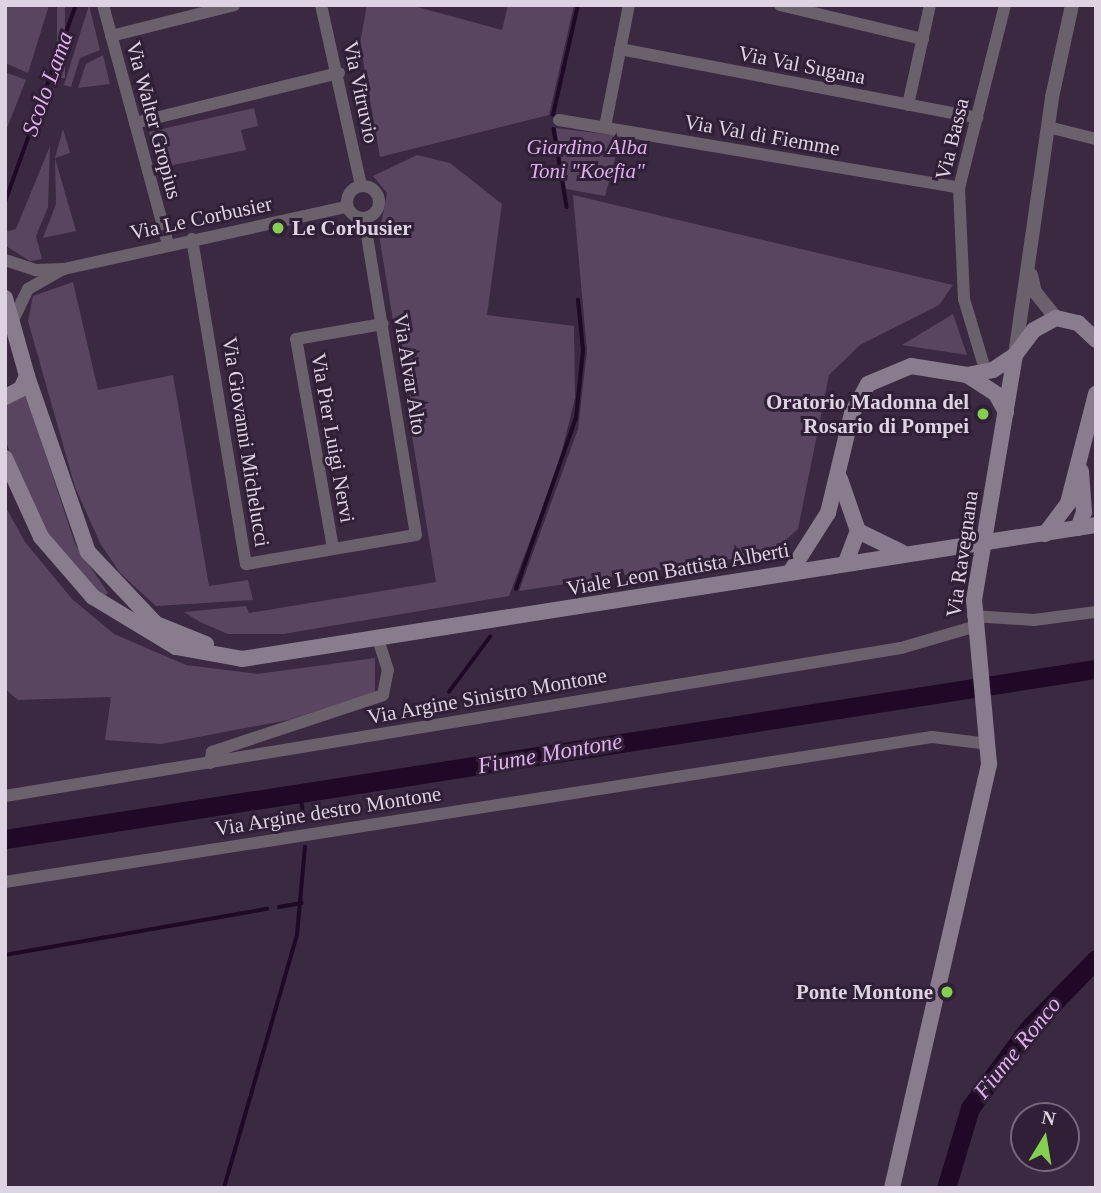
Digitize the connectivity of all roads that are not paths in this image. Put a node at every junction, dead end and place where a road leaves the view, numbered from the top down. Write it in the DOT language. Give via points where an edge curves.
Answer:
graph roads {
  1 [pos="103,5"];
  2 [pos="234,5"];
  3 [pos="321,5"];
  4 [pos="629,5"];
  5 [pos="780,5"];
  6 [pos="930,5"];
  7 [pos="1005,5"];
  8 [pos="1072,5"];
  9 [pos="111,36"];
  10 [pos="923,40"];
  11 [pos="620,49"];
  12 [pos="339,73"];
  13 [pos="908,105"];
  14 [pos="977,118"];
  15 [pos="559,120"];
  16 [pos="135,123"];
  17 [pos="605,127"];
  18 [pos="1048,127"];
  19 [pos="1096,139"];
  20 [pos="361,186"];
  21 [pos="959,188"];
  22 [pos="347,207"];
  23 [pos="364,219"];
  24 [pos="192,239"];
  25 [pos="168,244"];
  26 [pos="1031,258"];
  27 [pos="5,260"];
  28 [pos="64,269"];
  29 [pos="5,298"];
  30 [pos="1056,318"];
  31 [pos="12,322"];
  32 [pos="383,324"];
  33 [pos="1096,340"];
  34 [pos="1015,355"];
  35 [pos="984,366"];
  36 [pos="967,375"];
  37 [pos="27,376"];
  38 [pos="1096,394"];
  39 [pos="5,397"];
  40 [pos="1006,412"];
  41 [pos="5,458"];
  42 [pos="839,476"];
  43 [pos="1082,476"];
  44 [pos="1096,501"];
  45 [pos="1068,503"];
  46 [pos="1096,525"];
  47 [pos="1078,528"];
  48 [pos="858,531"];
  49 [pos="1045,534"];
  50 [pos="416,535"];
  51 [pos="818,536"];
  52 [pos="333,548"];
  53 [pos="904,553"];
  54 [pos="843,562"];
  55 [pos="791,571"];
  56 [pos="1096,612"];
  57 [pos="973,625"];
  58 [pos="378,639"];
  59 [pos="267,656"];
  60 [pos="989,744"];
  61 [pos="209,763"];
  62 [pos="5,796"];
  63 [pos="5,882"];
  64 [pos="892,1188"];
  1 -- 9 [label="street, Via Walter Gropius"];
  2 -- 9 [label="street"];
  3 -- 12 [label="street, Via Vitruvio"];
  4 -- 11 [label="street"];
  5 -- 10 [label="street"];
  6 -- 10 [label="street"];
  7 -- 14 [label="street, Via Bassa"];
  8 -- 18 [label="street, Via Ravegnana"];
  9 -- 16 [label="street, Via Walter Gropius"];
  10 -- 13 [label="street"];
  11 -- 13 [label="street, Via Val Sugana"];
  11 -- 17 [label="street"];
  12 -- 16 [label="street"];
  12 -- 20 [label="street, Via Vitruvio"];
  13 -- 14 [label="street, Via Val Sugana"];
  14 -- 21 [label="street, Via Bassa"];
  15 -- 17 [label="street, Via Val di Fiemme"];
  16 -- 25 [label="street, Via Walter Gropius"];
  17 -- 21 [label="street, Via Val di Fiemme"];
  18 -- 19 [label="street"];
  18 -- 26 [label="street, Via Ravegnana"];
  20 -- 22 [label="street" via="349,193"];
  20 -- 23 [label="street, Via Vitruvio" via="379,201"];
  21 -- 35 [label="street, Via Bassa" via="964,299"];
  22 -- 23 [label="street"];
  22 -- 24 [label="street, Via Le Corbusier"];
  23 -- 32 [label="street, Via Alvar Alto"];
  24 -- 25 [label="street, Via Le Corbusier"];
  24 -- 52 [label="street, Via Giovanni Michelucci" via="246,564"];
  25 -- 28 [label="street, Via Le Corbusier"];
  26 -- 30 [label="street" via="1035,292"];
  26 -- 34 [label="street, Via Ravegnana"];
  27 -- 28 [label="street, Via Le Corbusier" via="36,270"];
  28 -- 31 [label="street, Via Le Corbusier" via="28,289"];
  29 -- 31 [label="main road, Viale Leon Battista Alberti"];
  30 -- 33 [label="main road" via="1078,323"];
  30 -- 34 [label="main road" via="1027,336"];
  31 -- 37 [label="main road, Viale Leon Battista Alberti"];
  32 -- 50 [label="street, Via Alvar Alto"];
  32 -- 52 [label="street, Via Pier Luigi Nervi" via="296,339"];
  34 -- 36 [label="main road" via="993,370"];
  34 -- 40 [label="main road, Via Ravegnana"];
  36 -- 40 [label="main road" via="996,394"];
  36 -- 42 [label="main road" via="911,366 869,384 852,413"];
  37 -- 39 [label="main road" via="21,389"];
  37 -- 59 [label="main road, Viale Leon Battista Alberti" via="71,515 105,577 156,624 225,650"];
  38 -- 43 [label="main road"];
  40 -- 57 [label="main road, Via Ravegnana" via="978,561"];
  41 -- 59 [label="main road, Viale Leon Battista Alberti" via="26,511 57,560 116,615 204,654"];
  42 -- 48 [label="main road"];
  42 -- 51 [label="main road"];
  43 -- 44 [label="main road"];
  43 -- 45 [label="main road"];
  43 -- 47 [label="main road"];
  45 -- 47 [label="main road"];
  45 -- 49 [label="main road"];
  46 -- 47 [label="main road, Viale Leon Battista Alberti"];
  47 -- 49 [label="main road, Viale Leon Battista Alberti"];
  48 -- 53 [label="main road"];
  48 -- 54 [label="main road"];
  49 -- 53 [label="main road, Viale Leon Battista Alberti"];
  50 -- 52 [label="street, Via Giovanni Michelucci"];
  51 -- 54 [label="main road"];
  51 -- 55 [label="main road"];
  53 -- 54 [label="main road, Viale Leon Battista Alberti"];
  54 -- 55 [label="main road, Viale Leon Battista Alberti"];
  55 -- 58 [label="main road, Viale Leon Battista Alberti"];
  56 -- 57 [label="street"];
  57 -- 60 [label="main road, Via Ravegnana"];
  57 -- 61 [label="street, Via Argine Sinistro Montone" via="901,648"];
  58 -- 59 [label="main road, Viale Leon Battista Alberti"];
  58 -- 61 [label="street" via="388,670 383,695 212,752"];
  60 -- 63 [label="street, Via Argine destro Montone" via="932,737"];
  60 -- 64 [label="main road, Via Ravegnana" via="983,802"];
  61 -- 62 [label="street, Via Argine Sinistro Montone"];
}
